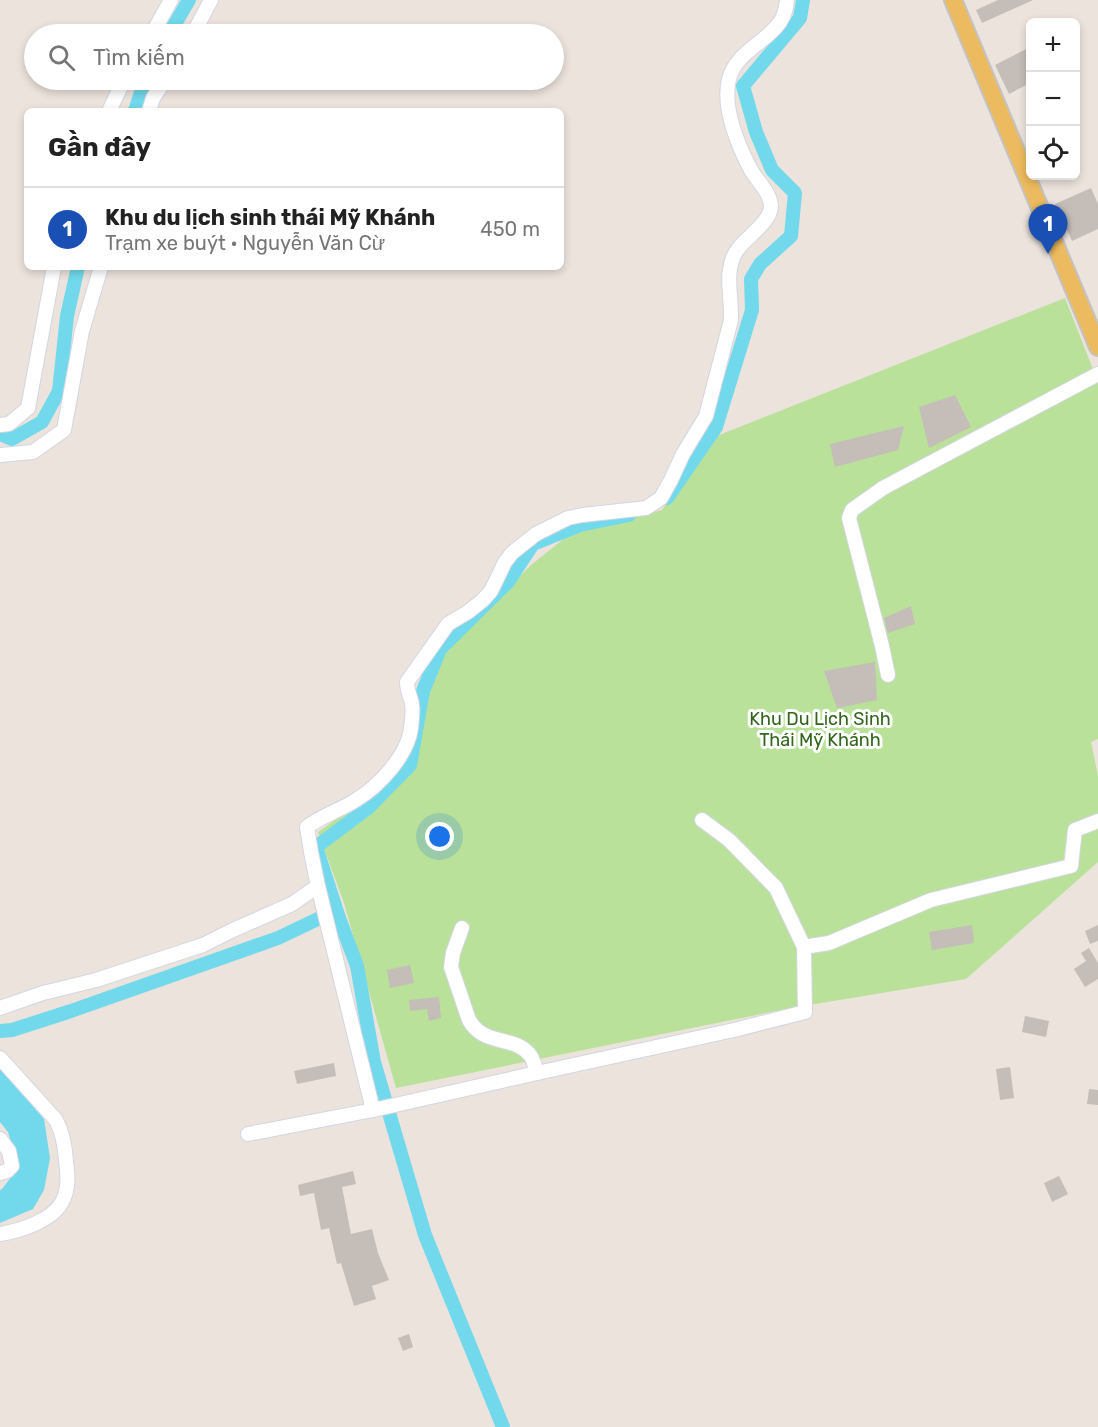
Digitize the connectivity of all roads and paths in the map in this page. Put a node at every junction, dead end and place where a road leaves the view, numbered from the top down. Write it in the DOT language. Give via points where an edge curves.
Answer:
graph roads {
  1 [pos="171,0"];
  2 [pos="211,0"];
  3 [pos="787,0"];
  4 [pos="953,0"];
  5 [pos="158,24"];
  6 [pos="198,24"];
  7 [pos="119,90"];
  8 [pos="158,90"];
  9 [pos="110,108"];
  10 [pos="150,108"];
  11 [pos="53,270"];
  12 [pos="100,270"];
  13 [pos="1098,347"];
  14 [pos="1098,374"];
  15 [pos="0,425"];
  16 [pos="0,455"];
  17 [pos="888,675"];
  18 [pos="702,820"];
  19 [pos="1098,821"];
  20 [pos="320,893"];
  21 [pos="462,928"];
  22 [pos="804,947"];
  23 [pos="0,1008"];
  24 [pos="0,1058"];
  25 [pos="537,1073"];
  26 [pos="375,1110"];
  27 [pos="248,1134"];
  28 [pos="0,1139"];
  29 [pos="0,1173"];
  30 [pos="0,1234"];
  1 -- 5 [label="street"];
  2 -- 6 [label="street"];
  3 -- 20 [label="street" via="781,20 738,61 728,82 732,121 771,207 732,260 731,320 701,426 682,454 664,494 655,503 646,508 576,516 536,534 512,553 483,600 448,624 407,682 412,702 411,730 396,763 368,792 308,827"];
  4 -- 13 [label="main road"];
  7 -- 9 [label="street"];
  8 -- 10 [label="street"];
  11 -- 15 [label="street" via="28,408 9,424"];
  12 -- 16 [label="street" via="82,331 64,430 33,452"];
  14 -- 17 [label="street" via="883,488 852,510 849,518"];
  18 -- 22 [label="street" via="729,840 776,888"];
  19 -- 22 [label="street" via="1075,830 1071,866 931,900 829,942"];
  20 -- 23 [label="street" via="203,945"];
  20 -- 26 [label="street"];
  21 -- 25 [label="street" via="451,967 469,1020 484,1036 528,1052"];
  22 -- 25 [label="street" via="805,1012"];
  24 -- 30 [label="street" via="56,1120 68,1180 58,1208 31,1226"];
  25 -- 26 [label="street"];
  26 -- 27 [label="street"];
  28 -- 29 [label="street" via="9,1151 12,1166"];
}
